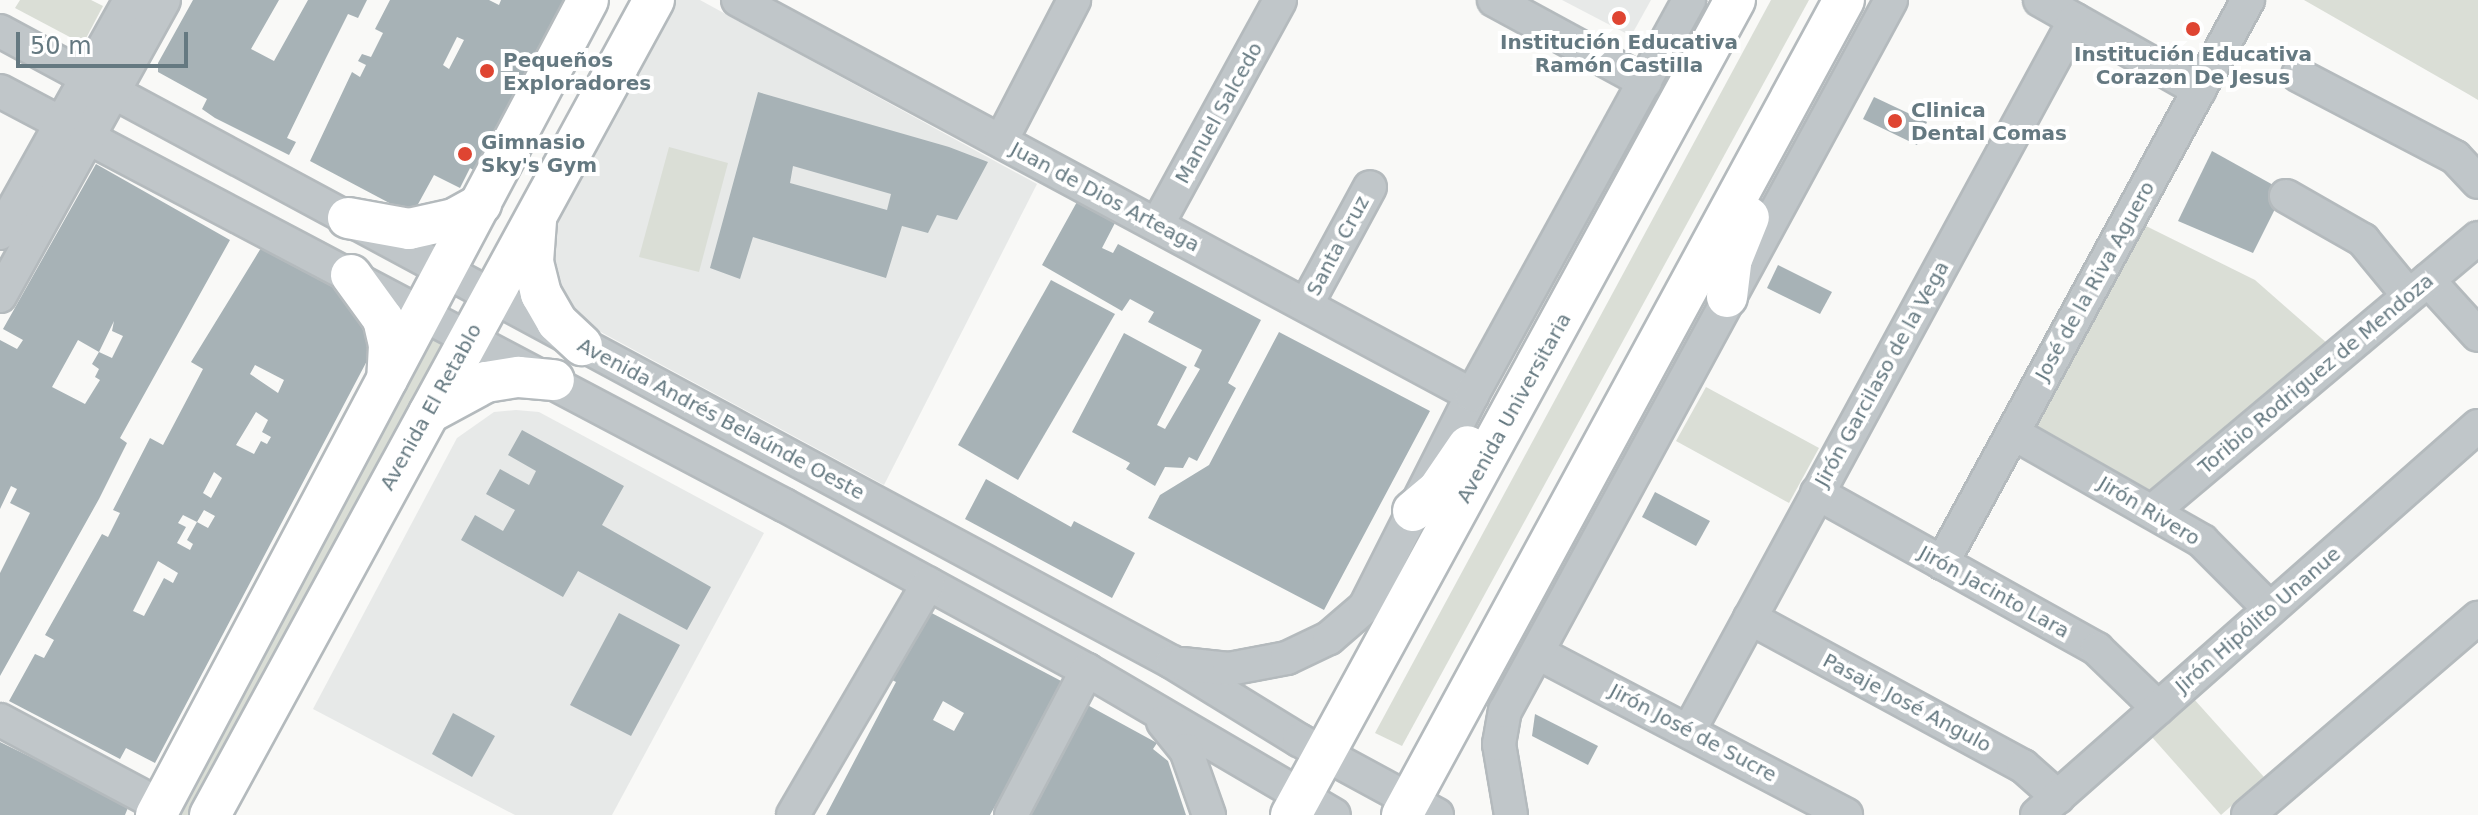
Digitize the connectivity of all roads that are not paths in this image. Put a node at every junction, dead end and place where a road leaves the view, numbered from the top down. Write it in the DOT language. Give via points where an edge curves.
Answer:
graph roads {
  1 [pos="130,0"];
  2 [pos="164,0"];
  3 [pos="588,0"];
  4 [pos="654,0"];
  5 [pos="738,0"];
  6 [pos="1074,0"];
  7 [pos="1280,0"];
  8 [pos="1494,0"];
  9 [pos="1689,0"];
  10 [pos="1735,0"];
  11 [pos="1844,0"];
  12 [pos="1891,0"];
  13 [pos="2040,0"];
  14 [pos="2248,0"];
  15 [pos="2075,20"];
  16 [pos="0,31"];
  17 [pos="2298,75"];
  18 [pos="1645,82"];
  19 [pos="99,86"];
  20 [pos="2199,90"];
  21 [pos="0,91"];
  22 [pos="1788,102"];
  23 [pos="74,132"];
  24 [pos="1001,141"];
  25 [pos="2478,182"];
  26 [pos="1370,187"];
  27 [pos="2286,196"];
  28 [pos="481,204"];
  29 [pos="538,213"];
  30 [pos="348,218"];
  31 [pos="1157,225"];
  32 [pos="0,233"];
  33 [pos="2478,238"];
  34 [pos="447,272"];
  35 [pos="351,275"];
  36 [pos="2419,288"];
  37 [pos="0,296"];
  38 [pos="491,296"];
  39 [pos="1727,297"];
  40 [pos="1306,305"];
  41 [pos="425,312"];
  42 [pos="2478,335"];
  43 [pos="469,336"];
  44 [pos="582,345"];
  45 [pos="554,380"];
  46 [pos="1527,383"];
  47 [pos="386,385"];
  48 [pos="1472,395"];
  49 [pos="426,415"];
  50 [pos="2478,426"];
  51 [pos="2013,433"];
  52 [pos="1817,493"];
  53 [pos="2154,510"];
  54 [pos="1413,511"];
  55 [pos="1942,563"];
  56 [pos="1016,578"];
  57 [pos="928,584"];
  58 [pos="2270,609"];
  59 [pos="1075,610"];
  60 [pos="1750,618"];
  61 [pos="2478,618"];
  62 [pos="993,619"];
  63 [pos="1051,651"];
  64 [pos="1538,653"];
  65 [pos="1172,662"];
  66 [pos="1087,670"];
  67 [pos="1150,708"];
  68 [pos="2158,708"];
  69 [pos="0,720"];
  70 [pos="1690,729"];
  71 [pos="1324,754"];
  72 [pos="2048,806"];
  73 [pos="1309,809"];
  74 [pos="158,810"];
  75 [pos="1417,810"];
  76 [pos="210,815"];
  77 [pos="793,815"];
  78 [pos="1011,815"];
  79 [pos="1209,815"];
  80 [pos="1511,815"];
  81 [pos="1846,815"];
  82 [pos="2248,815"];
  1 -- 19 [label="street"];
  2 -- 19 [label="street"];
  3 -- 28 [label="main road"];
  4 -- 29 [label="main road, Avenida El Retablo"];
  5 -- 24 [label="street, Juan de Dios Arteaga"];
  6 -- 24 [label="street"];
  7 -- 31 [label="street, Manuel Salcedo"];
  8 -- 18 [label="street"];
  9 -- 18 [label="street, Avenida Universitaria"];
  10 -- 46 [label="main road, Avenida Universitaria"];
  11 -- 22 [label="main road"];
  12 -- 39 [label="street"];
  13 -- 15 [label="street"];
  14 -- 20 [label="street, José de la Riva Aguero"];
  15 -- 20 [label="street"];
  15 -- 52 [label="street, Jirón Garcilaso de la Vega"];
  16 -- 19 [label="street, Avenida Andrés Belaúnde Oeste"];
  17 -- 25 [label="street" via="2455,157"];
  18 -- 48 [label="street, Avenida Universitaria"];
  19 -- 23 [label="street"];
  19 -- 30 [label="street, Avenida Andrés Belaúnde Oeste"];
  20 -- 51 [label="street, José de la Riva Aguero"];
  21 -- 23 [label="street"];
  22 -- 39 [label="main road" via="1786,125 1732,259"];
  22 -- 75 [label="main road"];
  23 -- 32 [label="street"];
  23 -- 35 [label="street"];
  23 -- 37 [label="street"];
  24 -- 31 [label="street, Juan de Dios Arteaga"];
  26 -- 40 [label="street, Santa Cruz"];
  27 -- 36 [label="street" via="2363,240"];
  28 -- 30 [label="main road" via="454,219 409,229"];
  28 -- 34 [label="main road"];
  29 -- 38 [label="main road, Avenida El Retablo"];
  29 -- 44 [label="main road" via="532,246 536,278 557,322"];
  30 -- 34 [label="street, Avenida Andrés Belaúnde Oeste"];
  31 -- 40 [label="street, Juan de Dios Arteaga"];
  33 -- 36 [label="street, Toribio Rodriguez de Mendoza"];
  34 -- 38 [label="street, Avenida Andrés Belaúnde Oeste"];
  34 -- 41 [label="main road"];
  35 -- 41 [label="street"];
  35 -- 47 [label="main road" via="370,295 387,331"];
  36 -- 42 [label="street"];
  36 -- 53 [label="street, Toribio Rodriguez de Mendoza"];
  38 -- 43 [label="main road, Avenida El Retablo"];
  38 -- 44 [label="street, Avenida Andrés Belaúnde Oeste"];
  39 -- 64 [label="street"];
  40 -- 48 [label="street, Juan de Dios Arteaga"];
  41 -- 43 [label="street"];
  41 -- 47 [label="main road"];
  43 -- 45 [label="street"];
  43 -- 49 [label="main road, Avenida El Retablo"];
  44 -- 56 [label="street, Avenida Andrés Belaúnde Oeste"];
  45 -- 49 [label="main road" via="519,377 486,382 454,395"];
  45 -- 57 [label="street"];
  46 -- 54 [label="main road" via="1495,405 1438,490"];
  46 -- 71 [label="main road, Avenida Universitaria"];
  47 -- 74 [label="main road"];
  48 -- 54 [label="street, Avenida Universitaria"];
  49 -- 76 [label="main road, Avenida El Retablo"];
  50 -- 58 [label="street, Jirón Hipólito Unanue"];
  51 -- 53 [label="street, Jirón Rivero"];
  51 -- 55 [label="street, José de la Riva Aguero"];
  52 -- 55 [label="street, Jirón Jacinto Lara"];
  52 -- 60 [label="street, Jirón Garcilaso de la Vega"];
  53 -- 58 [label="street, Jirón Rivero" via="2202,541"];
  54 -- 65 [label="street, Avenida Universitaria" via="1365,607 1329,638 1266,664 1229,669"];
  55 -- 68 [label="street, Jirón Jacinto Lara" via="2097,649"];
  56 -- 59 [label="street, Avenida Andrés Belaúnde Oeste"];
  56 -- 62 [label="street" via="1010,601"];
  57 -- 62 [label="street"];
  57 -- 77 [label="street"];
  58 -- 68 [label="street, Jirón Hipólito Unanue"];
  59 -- 63 [label="street" via="1058,627"];
  59 -- 65 [label="street, Avenida Andrés Belaúnde Oeste"];
  60 -- 70 [label="street, Jirón Garcilaso de la Vega"];
  60 -- 72 [label="street, Pasaje José Angulo" via="2023,766"];
  61 -- 82 [label="street"];
  62 -- 63 [label="street"];
  63 -- 66 [label="street"];
  64 -- 70 [label="street, Jirón José de Sucre"];
  64 -- 80 [label="street" via="1505,711 1499,744"];
  65 -- 71 [label="street, Avenida Andrés Belaúnde Oeste"];
  66 -- 67 [label="street"];
  66 -- 78 [label="street"];
  67 -- 73 [label="street"];
  67 -- 79 [label="street" via="1186,750"];
  68 -- 72 [label="street, Jirón Hipólito Unanue"];
  69 -- 74 [label="street"];
  70 -- 81 [label="street, Jirón José de Sucre"];
  71 -- 73 [label="main road, Avenida Universitaria"];
  71 -- 75 [label="street, Avenida Andrés Belaúnde Oeste"];
}
